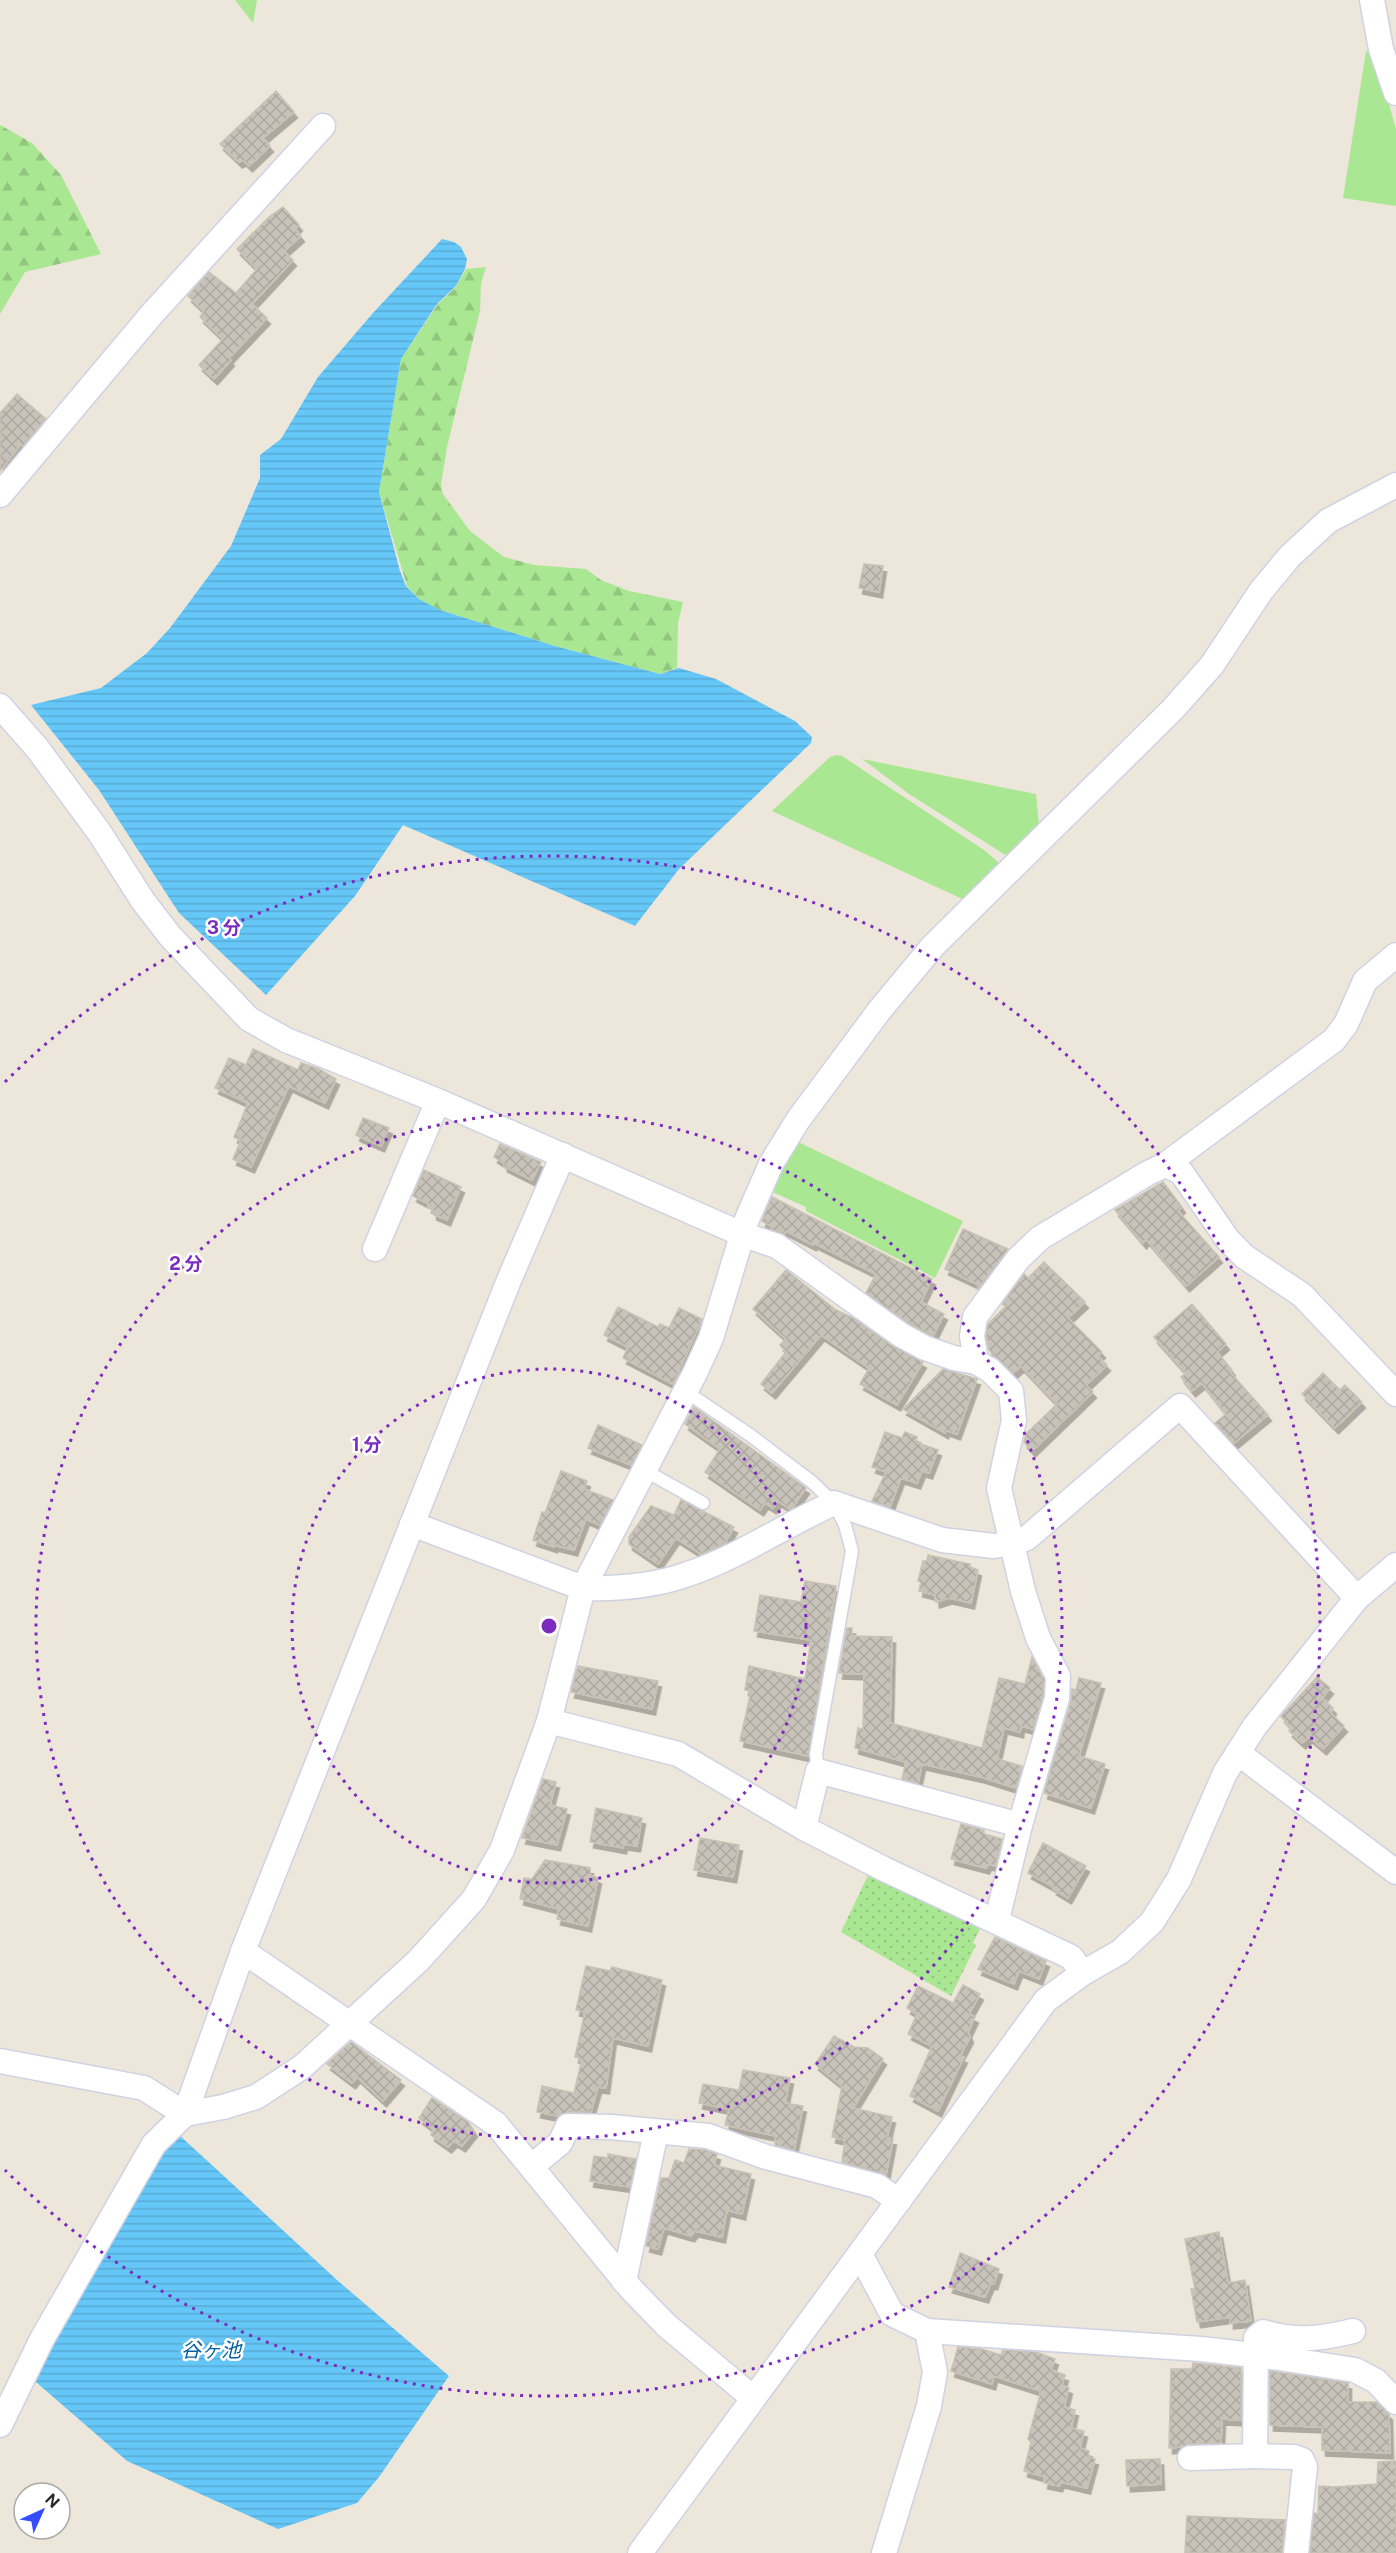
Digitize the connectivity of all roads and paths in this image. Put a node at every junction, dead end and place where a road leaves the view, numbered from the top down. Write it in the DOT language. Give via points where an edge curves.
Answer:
graph roads {
  1 [pos="1372,0"];
  2 [pos="1396,93"];
  3 [pos="323,126"];
  4 [pos="1396,485"];
  5 [pos="0,495"];
  6 [pos="0,706"];
  7 [pos="1396,955"];
  8 [pos="438,1101"];
  9 [pos="563,1155"];
  10 [pos="1165,1165"];
  11 [pos="744,1235"];
  12 [pos="375,1249"];
  13 [pos="976,1362"];
  14 [pos="685,1391"];
  15 [pos="1396,1394"];
  16 [pos="644,1470"];
  17 [pos="703,1503"];
  18 [pos="834,1503"];
  19 [pos="412,1524"];
  20 [pos="1012,1543"];
  21 [pos="1396,1565"];
  22 [pos="583,1588"];
  23 [pos="1357,1598"];
  24 [pos="549,1721"];
  25 [pos="1238,1753"];
  26 [pos="818,1771"];
  27 [pos="1020,1825"];
  28 [pos="804,1828"];
  29 [pos="1396,1872"];
  30 [pos="997,1920"];
  31 [pos="243,1951"];
  32 [pos="1083,1973"];
  33 [pos="350,2023"];
  34 [pos="0,2061"];
  35 [pos="185,2114"];
  36 [pos="656,2132"];
  37 [pos="532,2166"];
  38 [pos="899,2200"];
  39 [pos="860,2254"];
  40 [pos="624,2282"];
  41 [pos="927,2331"];
  42 [pos="1353,2331"];
  43 [pos="1254,2355"];
  44 [pos="753,2398"];
  45 [pos="1396,2402"];
  46 [pos="0,2425"];
  47 [pos="1255,2456"];
  48 [pos="1190,2458"];
  49 [pos="640,2553"];
  50 [pos="884,2553"];
  51 [pos="1296,2553"];
  1 -- 2 [label="street" via="1381,49"];
  3 -- 5 [label="street" via="152,314"];
  4 -- 11 [label="street" via="1328,521 1290,556 1261,591 1212,665 1173,709 933,946 798,1120 771,1164"];
  6 -- 8 [label="street" via="37,748 170,936 249,1019 286,1040"];
  7 -- 10 [label="street" via="1365,981 1346,1024 1334,1040"];
  8 -- 9 [label="street"];
  8 -- 12 [label="street"];
  9 -- 11 [label="street"];
  9 -- 19 [label="street"];
  10 -- 13 [label="street" via="1040,1238 1018,1259 975,1317 972,1336"];
  10 -- 15 [label="street" via="1181,1172 1228,1240 1245,1257 1302,1295"];
  11 -- 13 [label="street" via="777,1246 901,1335 925,1348"];
  11 -- 14 [label="street" via="711,1338"];
  13 -- 20 [label="street" via="1011,1391 1014,1420 999,1488"];
  14 -- 16 [label="street"];
  14 -- 18 [label="lane" via="777,1455"];
  16 -- 17 [label="lane"];
  16 -- 22 [label="street"];
  18 -- 20 [label="street" via="942,1540 994,1546"];
  18 -- 22 [label="street" via="686,1575 606,1589"];
  18 -- 26 [label="lane" via="852,1551 816,1754"];
  19 -- 22 [label="street"];
  19 -- 31 [label="street"];
  20 -- 23 [label="street" via="1027,1538 1179,1406"];
  20 -- 27 [label="street" via="1038,1638 1058,1676 1057,1698"];
  21 -- 23 [label="street"];
  22 -- 24 [label="street"];
  23 -- 25 [label="street"];
  24 -- 28 [label="street" via="678,1754"];
  24 -- 33 [label="street" via="502,1850 479,1890 462,1915 418,1961"];
  25 -- 29 [label="street"];
  25 -- 32 [label="street" via="1225,1773 1179,1879 1152,1922 1120,1952"];
  26 -- 27 [label="street"];
  26 -- 28 [label="street"];
  27 -- 30 [label="street"];
  28 -- 30 [label="street"];
  30 -- 32 [label="street" via="1071,1957"];
  31 -- 33 [label="street"];
  31 -- 35 [label="street"];
  32 -- 38 [label="street" via="1046,2000"];
  33 -- 35 [label="street" via="302,2067 256,2097"];
  33 -- 37 [label="street" via="496,2124"];
  34 -- 35 [label="street" via="144,2088"];
  35 -- 46 [label="street" via="154,2144 42,2339"];
  36 -- 37 [label="street" via="568,2126 560,2143"];
  36 -- 38 [label="street" via="708,2136 766,2157 877,2186"];
  36 -- 40 [label="street"];
  37 -- 40 [label="street"];
  38 -- 39 [label="street"];
  39 -- 41 [label="street" via="892,2314"];
  39 -- 44 [label="street"];
  40 -- 44 [label="street" via="666,2325"];
  41 -- 43 [label="street"];
  41 -- 50 [label="street" via="935,2372 929,2406"];
  42 -- 43 [label="street" via="1321,2339 1284,2338 1263,2332 1256,2338"];
  43 -- 45 [label="street" via="1355,2370 1376,2381"];
  43 -- 47 [label="street"];
  44 -- 49 [label="street"];
  47 -- 48 [label="street"];
  47 -- 51 [label="street" via="1294,2457 1302,2460 1305,2467"];
}
